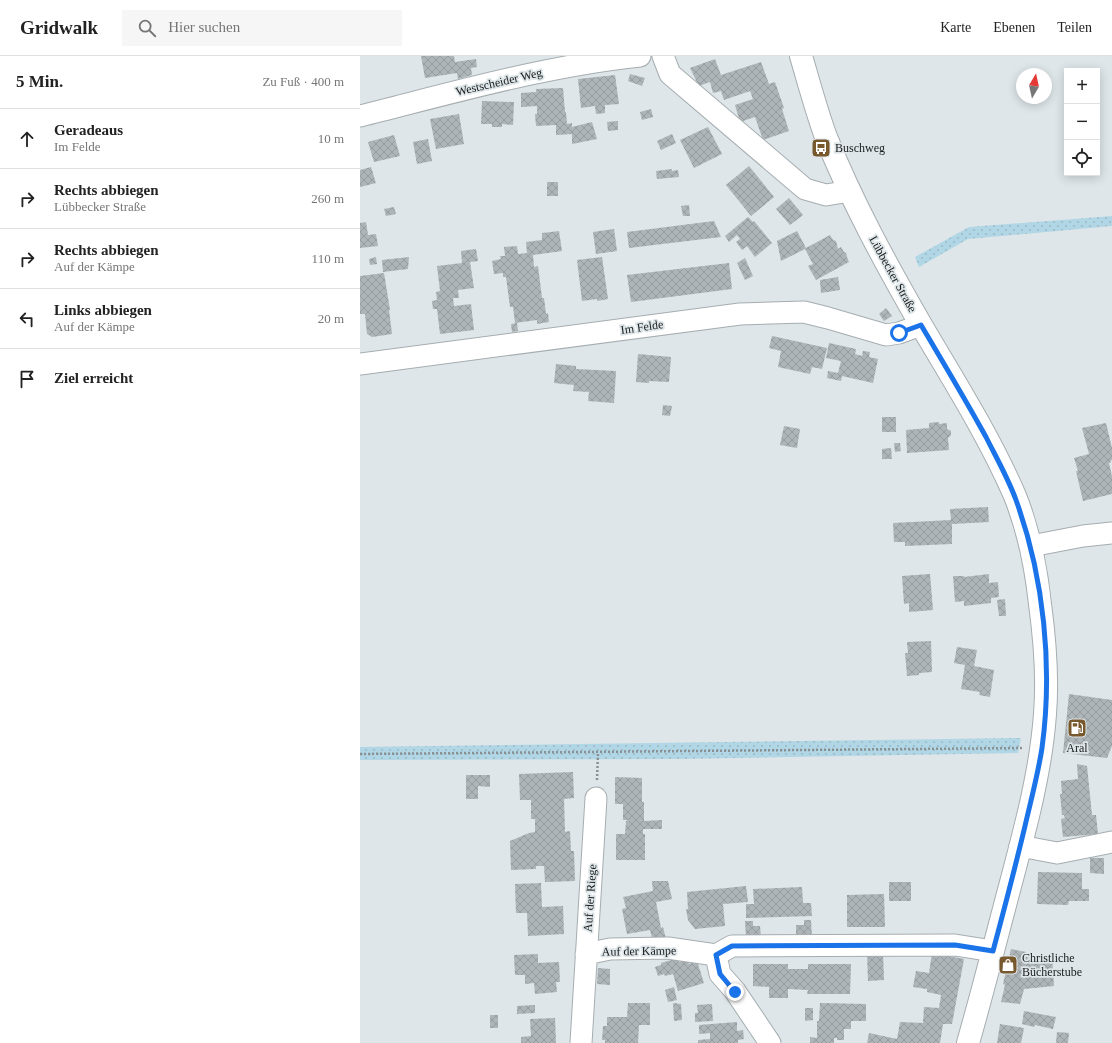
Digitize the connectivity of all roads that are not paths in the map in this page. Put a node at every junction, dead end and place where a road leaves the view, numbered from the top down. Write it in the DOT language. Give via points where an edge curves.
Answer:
graph roads {
  1 [pos="640,56"];
  2 [pos="663,56"];
  3 [pos="801,56"];
  4 [pos="612,57"];
  5 [pos="360,116"];
  6 [pos="850,191"];
  7 [pos="921,325"];
  8 [pos="360,364"];
  9 [pos="1112,533"];
  10 [pos="1031,546"];
  11 [pos="596,798"];
  12 [pos="1112,842"];
  13 [pos="1020,846"];
  14 [pos="993,951"];
  15 [pos="586,954"];
  16 [pos="716,955"];
  17 [pos="581,1043"];
  18 [pos="770,1043"];
  19 [pos="968,1043"];
  1 -- 4 [label="street, Westscheider Weg"];
  2 -- 6 [label="street" via="670,74 805,189 826,195"];
  3 -- 6 [label="main road, Lübbecker Straße" via="826,136"];
  4 -- 5 [label="street, Westscheider Weg"];
  6 -- 7 [label="main road, Lübbecker Straße"];
  7 -- 8 [label="street, Im Felde" via="886,335 804,312 740,314"];
  7 -- 10 [label="main road, Lübbecker Straße" via="994,453 1015,498"];
  9 -- 10 [label="street"];
  10 -- 13 [label="main road, Lübbecker Straße" via="1038,584 1046,666 1045,713 1042,748"];
  11 -- 15 [label="street, Auf der Riege"];
  12 -- 13 [label="street" via="1057,853"];
  13 -- 14 [label="main road, Lübbecker Straße"];
  14 -- 16 [label="street" via="955,945 732,946"];
  14 -- 19 [label="main road, Lübbecker Straße"];
  15 -- 16 [label="street, Auf der Kämpe" via="610,949 668,948"];
  15 -- 17 [label="street, Auf der Riege"];
  16 -- 18 [label="street" via="720,974"];
}
